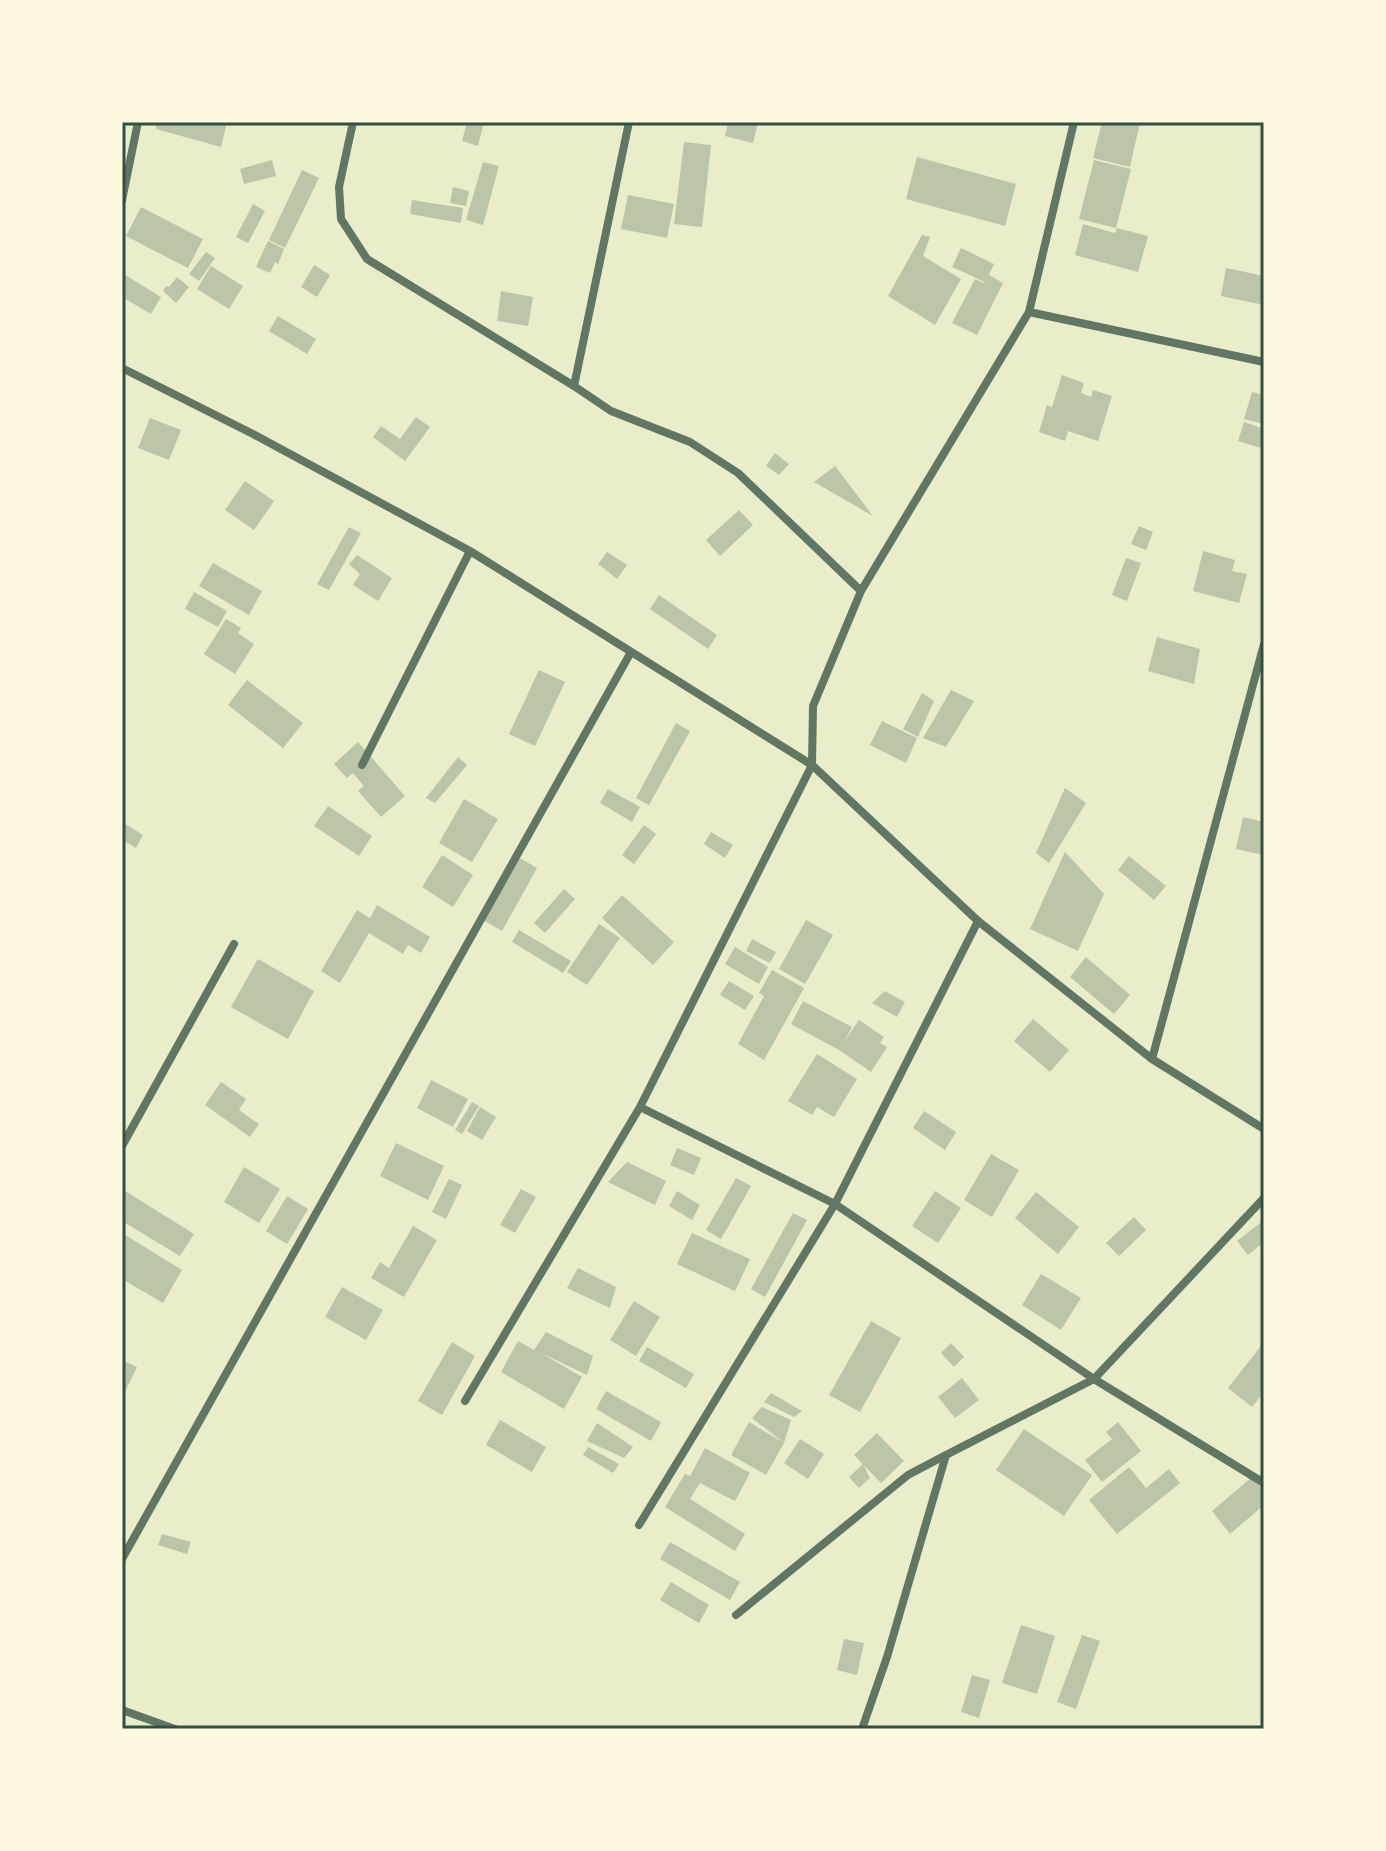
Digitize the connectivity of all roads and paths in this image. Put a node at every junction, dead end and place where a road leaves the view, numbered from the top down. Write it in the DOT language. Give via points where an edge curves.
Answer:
graph roads {
  1 [pos="138,122"];
  2 [pos="353,122"];
  3 [pos="629,122"];
  4 [pos="1074,122"];
  5 [pos="122,200"];
  6 [pos="1029,312"];
  7 [pos="1264,362"];
  8 [pos="122,368"];
  9 [pos="574,386"];
  10 [pos="470,551"];
  11 [pos="861,591"];
  12 [pos="1264,644"];
  13 [pos="631,652"];
  14 [pos="362,765"];
  15 [pos="812,765"];
  16 [pos="978,921"];
  17 [pos="234,944"];
  18 [pos="1152,1059"];
  19 [pos="640,1107"];
  20 [pos="1264,1129"];
  21 [pos="122,1146"];
  22 [pos="1264,1198"];
  23 [pos="835,1204"];
  24 [pos="1094,1379"];
  25 [pos="465,1401"];
  26 [pos="946,1455"];
  27 [pos="1264,1483"];
  28 [pos="639,1525"];
  29 [pos="122,1559"];
  30 [pos="736,1615"];
  31 [pos="122,1710"];
  32 [pos="175,1729"];
  33 [pos="862,1729"];
  1 -- 5 [label="street"];
  2 -- 9 [label="street" via="339,187 341,219 367,259"];
  3 -- 9 [label="street"];
  4 -- 6 [label="street"];
  6 -- 7 [label="street"];
  6 -- 11 [label="street"];
  8 -- 10 [label="street"];
  9 -- 11 [label="street" via="611,411 690,442 738,473"];
  10 -- 13 [label="street"];
  10 -- 14 [label="street"];
  11 -- 15 [label="street" via="813,706"];
  12 -- 18 [label="street"];
  13 -- 15 [label="street"];
  13 -- 29 [label="street"];
  15 -- 16 [label="street"];
  15 -- 19 [label="street"];
  16 -- 18 [label="street"];
  16 -- 23 [label="street"];
  17 -- 21 [label="street"];
  18 -- 20 [label="street"];
  19 -- 23 [label="street"];
  19 -- 25 [label="street"];
  22 -- 24 [label="street"];
  23 -- 24 [label="street"];
  23 -- 28 [label="street"];
  24 -- 26 [label="street"];
  24 -- 27 [label="street"];
  26 -- 30 [label="street" via="908,1475"];
  26 -- 33 [label="street"];
  31 -- 32 [label="street"];
}
